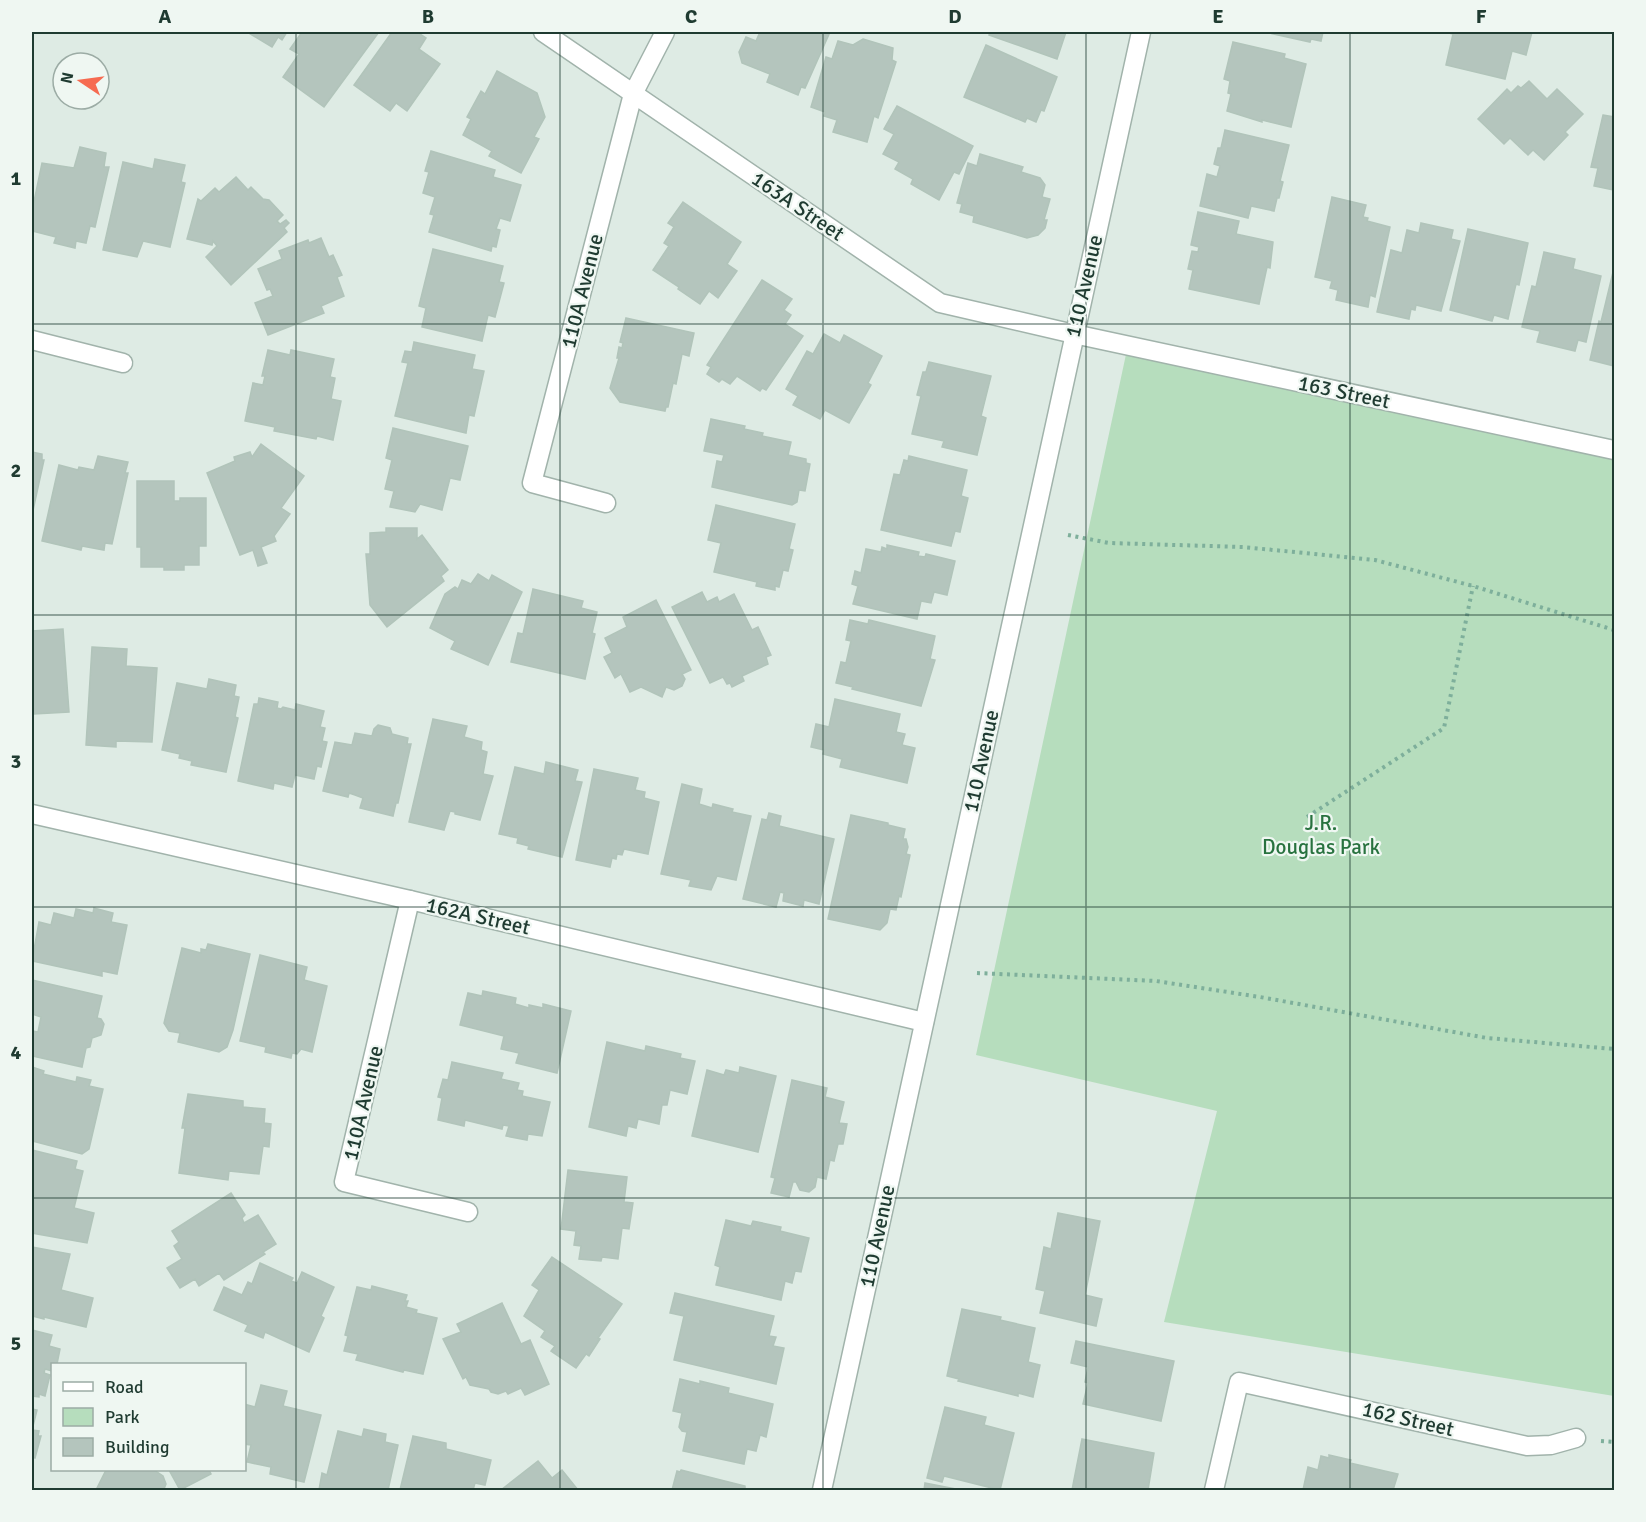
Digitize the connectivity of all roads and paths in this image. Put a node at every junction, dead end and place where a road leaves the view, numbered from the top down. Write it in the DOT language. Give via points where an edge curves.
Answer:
graph roads {
  1 [pos="543,32"];
  2 [pos="665,32"];
  3 [pos="1141,32"];
  4 [pos="633,94"];
  5 [pos="1074,334"];
  6 [pos="32,340"];
  7 [pos="123,363"];
  8 [pos="1614,450"];
  9 [pos="606,503"];
  10 [pos="1068,535"];
  11 [pos="1473,586"];
  12 [pos="1614,630"];
  13 [pos="32,814"];
  14 [pos="1307,817"];
  15 [pos="410,900"];
  16 [pos="977,973"];
  17 [pos="924,1022"];
  18 [pos="1614,1049"];
  19 [pos="468,1212"];
  20 [pos="1576,1438"];
  21 [pos="822,1491"];
  22 [pos="1214,1491"];
  1 -- 4 [label="street, 163A Street"];
  2 -- 4 [label="street, 110A Avenue"];
  3 -- 5 [label="street, 110 Avenue"];
  4 -- 5 [label="street, 163A Street" via="940,303"];
  4 -- 9 [label="street, 110A Avenue" via="532,483"];
  5 -- 8 [label="street, 163 Street"];
  5 -- 17 [label="street, 110 Avenue"];
  6 -- 7 [label="street"];
  10 -- 11 [label="path" via="1109,543 1243,547 1375,560"];
  11 -- 12 [label="path"];
  11 -- 14 [label="path" via="1444,728"];
  13 -- 15 [label="street, 162A Street"];
  15 -- 17 [label="street, 162A Street"];
  15 -- 19 [label="street, 110A Avenue" via="344,1182"];
  16 -- 18 [label="path" via="1156,981 1487,1038"];
  17 -- 21 [label="street, 110 Avenue"];
  20 -- 22 [label="street, 162 Street" via="1527,1446 1239,1382"];
}
